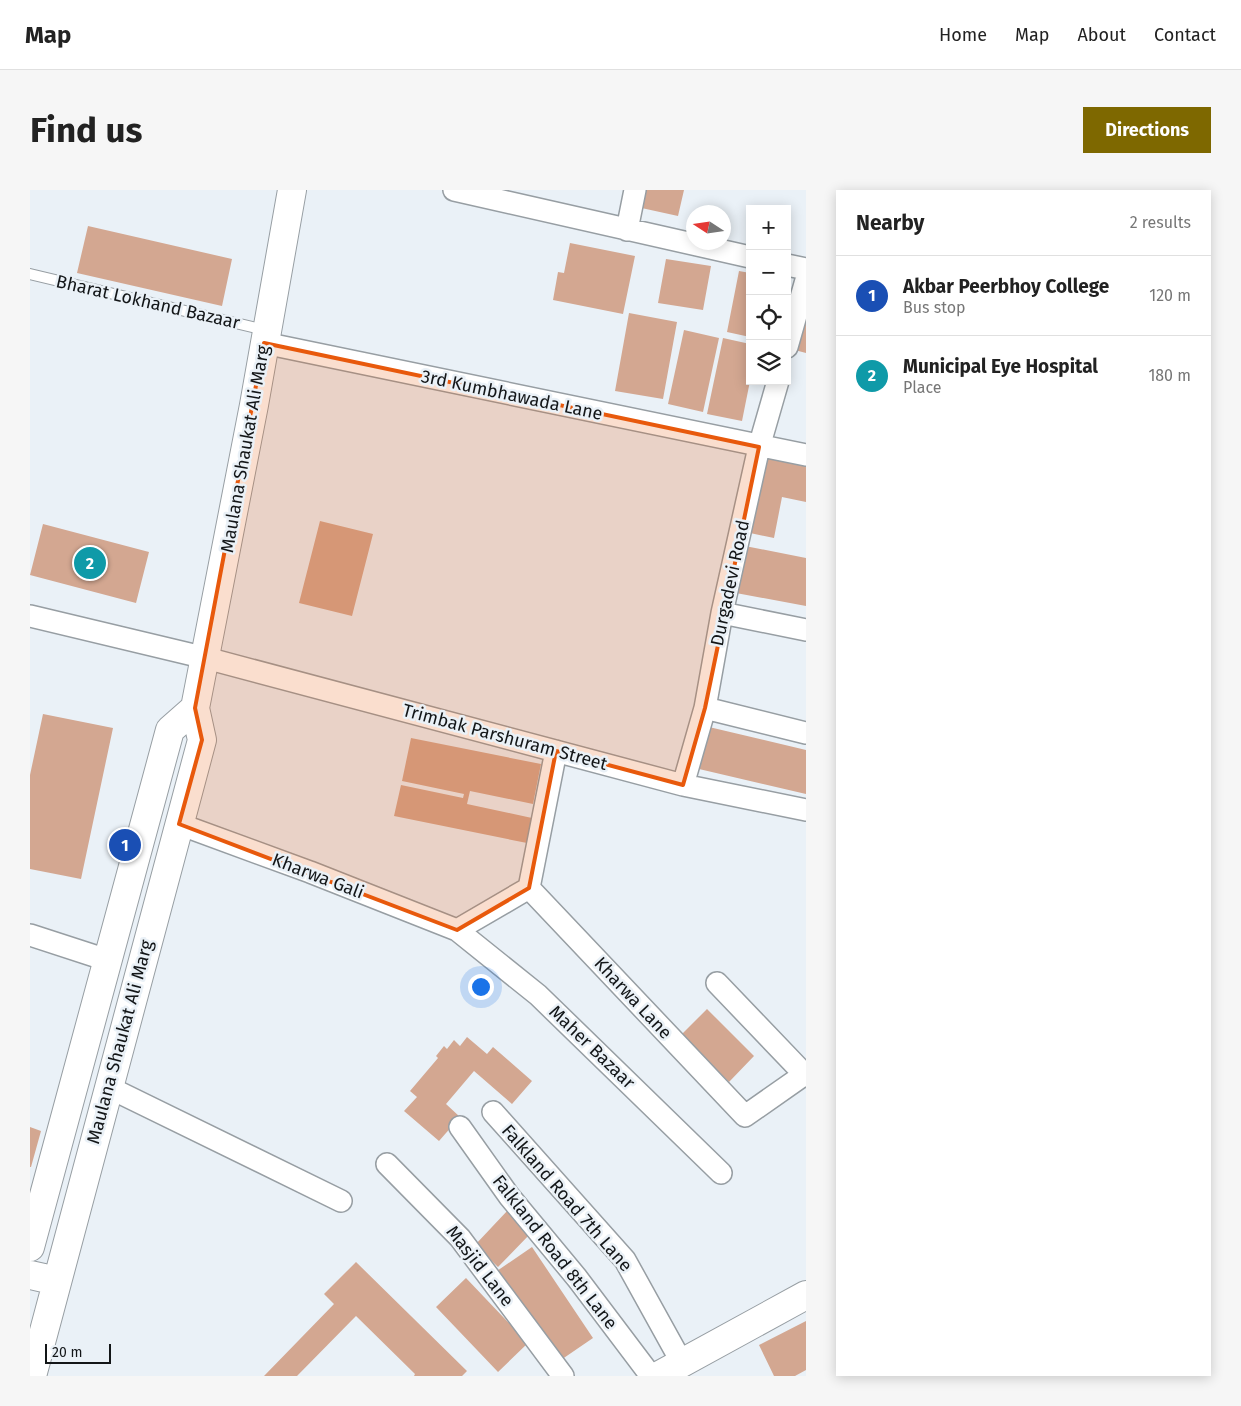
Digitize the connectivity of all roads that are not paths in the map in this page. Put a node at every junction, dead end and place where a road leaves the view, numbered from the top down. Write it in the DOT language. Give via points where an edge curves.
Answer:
graph roads {
  1 [pos="292,190"];
  2 [pos="454,190"];
  3 [pos="635,190"];
  4 [pos="627,230"];
  5 [pos="746,256"];
  6 [pos="791,266"];
  7 [pos="806,269"];
  8 [pos="30,274"];
  9 [pos="806,280"];
  10 [pos="265,336"];
  11 [pos="789,340"];
  12 [pos="777,385"];
  13 [pos="759,447"];
  14 [pos="806,455"];
  15 [pos="722,613"];
  16 [pos="30,616"];
  17 [pos="806,630"];
  18 [pos="206,658"];
  19 [pos="195,708"];
  20 [pos="705,708"];
  21 [pos="806,733"];
  22 [pos="556,751"];
  23 [pos="683,785"];
  24 [pos="806,810"];
  25 [pos="179,824"];
  26 [pos="529,888"];
  27 [pos="457,930"];
  28 [pos="30,935"];
  29 [pos="107,960"];
  30 [pos="717,983"];
  31 [pos="805,1075"];
  32 [pos="108,1087"];
  33 [pos="493,1112"];
  34 [pos="460,1127"];
  35 [pos="387,1164"];
  36 [pos="721,1173"];
  37 [pos="341,1201"];
  38 [pos="30,1247"];
  39 [pos="30,1275"];
  40 [pos="57,1282"];
  41 [pos="806,1295"];
  42 [pos="682,1363"];
  43 [pos="32,1376"];
  44 [pos="563,1376"];
  45 [pos="651,1376"];
  46 [pos="658,1376"];
  1 -- 10 [label="main road, Maulana Shaukat Ali Marg"];
  2 -- 4 [label="street"];
  3 -- 4 [label="street"];
  4 -- 5 [label="street"];
  6 -- 7 [label="street"];
  8 -- 10 [label="lane, Bharat Lokhand Bazaar"];
  9 -- 11 [label="street"];
  10 -- 13 [label="street, 3rd Kumbhawada Lane"];
  10 -- 18 [label="main road, Maulana Shaukat Ali Marg"];
  12 -- 13 [label="street, Durgadevi Road"];
  13 -- 14 [label="street, 3rd Kumbhawada Lane"];
  13 -- 15 [label="street, Durgadevi Road"];
  15 -- 17 [label="street"];
  15 -- 20 [label="street, Durgadevi Road"];
  16 -- 18 [label="street, Trimbak Parshuram Street"];
  18 -- 19 [label="main road, Maulana Shaukat Ali Marg"];
  18 -- 22 [label="street, Trimbak Parshuram Street"];
  19 -- 25 [label="main road, Maulana Shaukat Ali Marg" via="202,740"];
  19 -- 29 [label="main road, Maulana Shaukat Ali Marg" via="170,730"];
  20 -- 21 [label="street"];
  20 -- 23 [label="street, Durgadevi Road"];
  22 -- 23 [label="street, Trimbak Parshuram Street"];
  22 -- 26 [label="street"];
  23 -- 24 [label="street, Trimbak Parshuram Street"];
  25 -- 27 [label="street, Kharwa Gali"];
  25 -- 32 [label="main road, Maulana Shaukat Ali Marg"];
  26 -- 27 [label="street"];
  26 -- 31 [label="street, Kharwa Lane" via="745,1116"];
  27 -- 36 [label="street, Maher Bazaar" via="538,995"];
  28 -- 29 [label="street"];
  29 -- 38 [label="main road, Maulana Shaukat Ali Marg"];
  30 -- 31 [label="street"];
  32 -- 37 [label="street"];
  32 -- 40 [label="main road, Maulana Shaukat Ali Marg"];
  33 -- 42 [label="street, Falkland Road 7th Lane" via="625,1260"];
  34 -- 45 [label="street, Falkland Road 8th Lane" via="509,1196 577,1278"];
  35 -- 44 [label="street, Masjid Lane" via="460,1238"];
  39 -- 40 [label="main road"];
  40 -- 43 [label="main road, Maulana Shaukat Ali Marg"];
  41 -- 42 [label="main road"];
  42 -- 46 [label="main road"];
}
